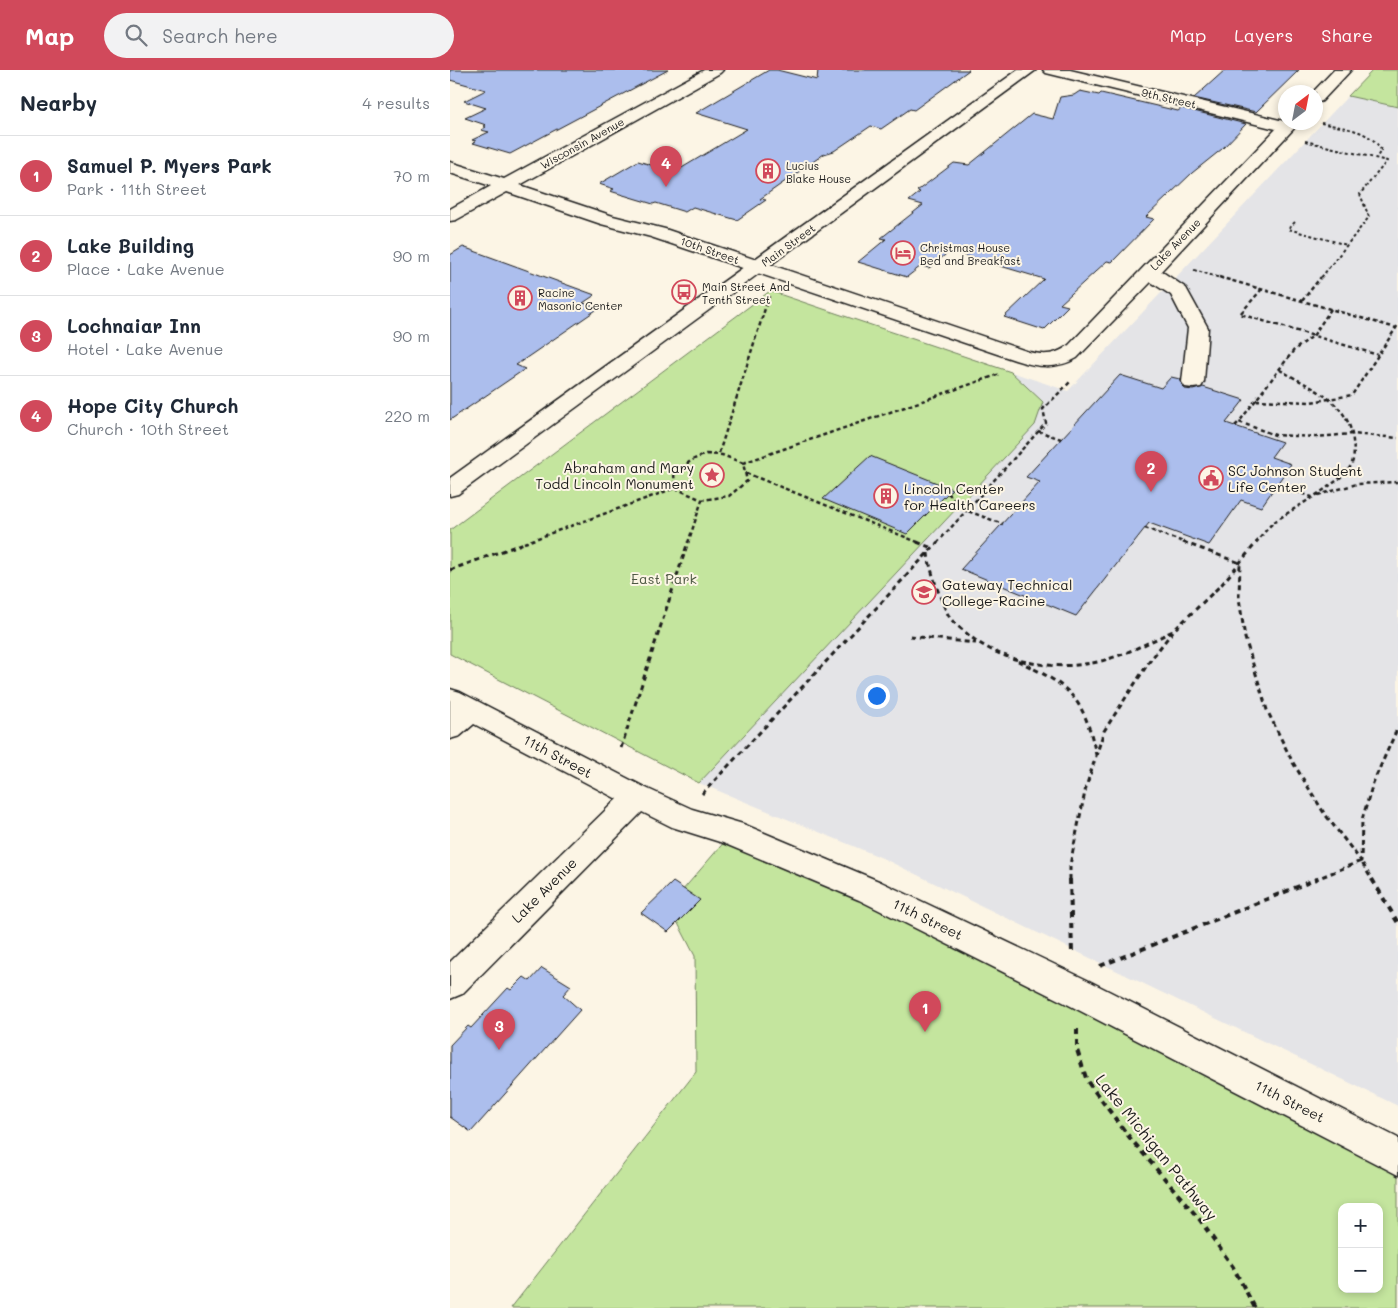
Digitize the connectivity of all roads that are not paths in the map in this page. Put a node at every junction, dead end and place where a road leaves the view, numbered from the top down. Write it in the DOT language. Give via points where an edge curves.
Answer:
graph roads {
  1 [pos="715,70"];
  2 [pos="1028,70"];
  3 [pos="1051,70"];
  4 [pos="1343,70"];
  5 [pos="1323,91"];
  6 [pos="1278,121"];
  7 [pos="1284,130"];
  8 [pos="450,167"];
  9 [pos="505,185"];
  10 [pos="450,216"];
  11 [pos="758,266"];
  12 [pos="1148,272"];
  13 [pos="1055,360"];
  14 [pos="1193,382"];
  15 [pos="450,489"];
  16 [pos="457,712"];
  17 [pos="638,798"];
  18 [pos="450,984"];
  19 [pos="1398,1157"];
  1 -- 9 [label="street, Wisconsin Avenue"];
  2 -- 11 [label="street, Main Street"];
  3 -- 6 [label="street, 9th Street"];
  4 -- 5 [label="street"];
  7 -- 12 [label="street, Lake Avenue"];
  8 -- 9 [label="street, 10th Street"];
  9 -- 10 [label="street, Wisconsin Avenue"];
  9 -- 11 [label="street, 10th Street"];
  11 -- 13 [label="street, 10th Street" via="1022,356"];
  11 -- 15 [label="street, Main Street"];
  12 -- 13 [label="street, Lake Avenue" via="1076,349"];
  12 -- 14 [label="street" via="1179,292 1198,328"];
  16 -- 17 [label="street, 11th Street"];
  17 -- 18 [label="street, Lake Avenue"];
  17 -- 19 [label="street, 11th Street" via="870,891 1075,991"];
}
